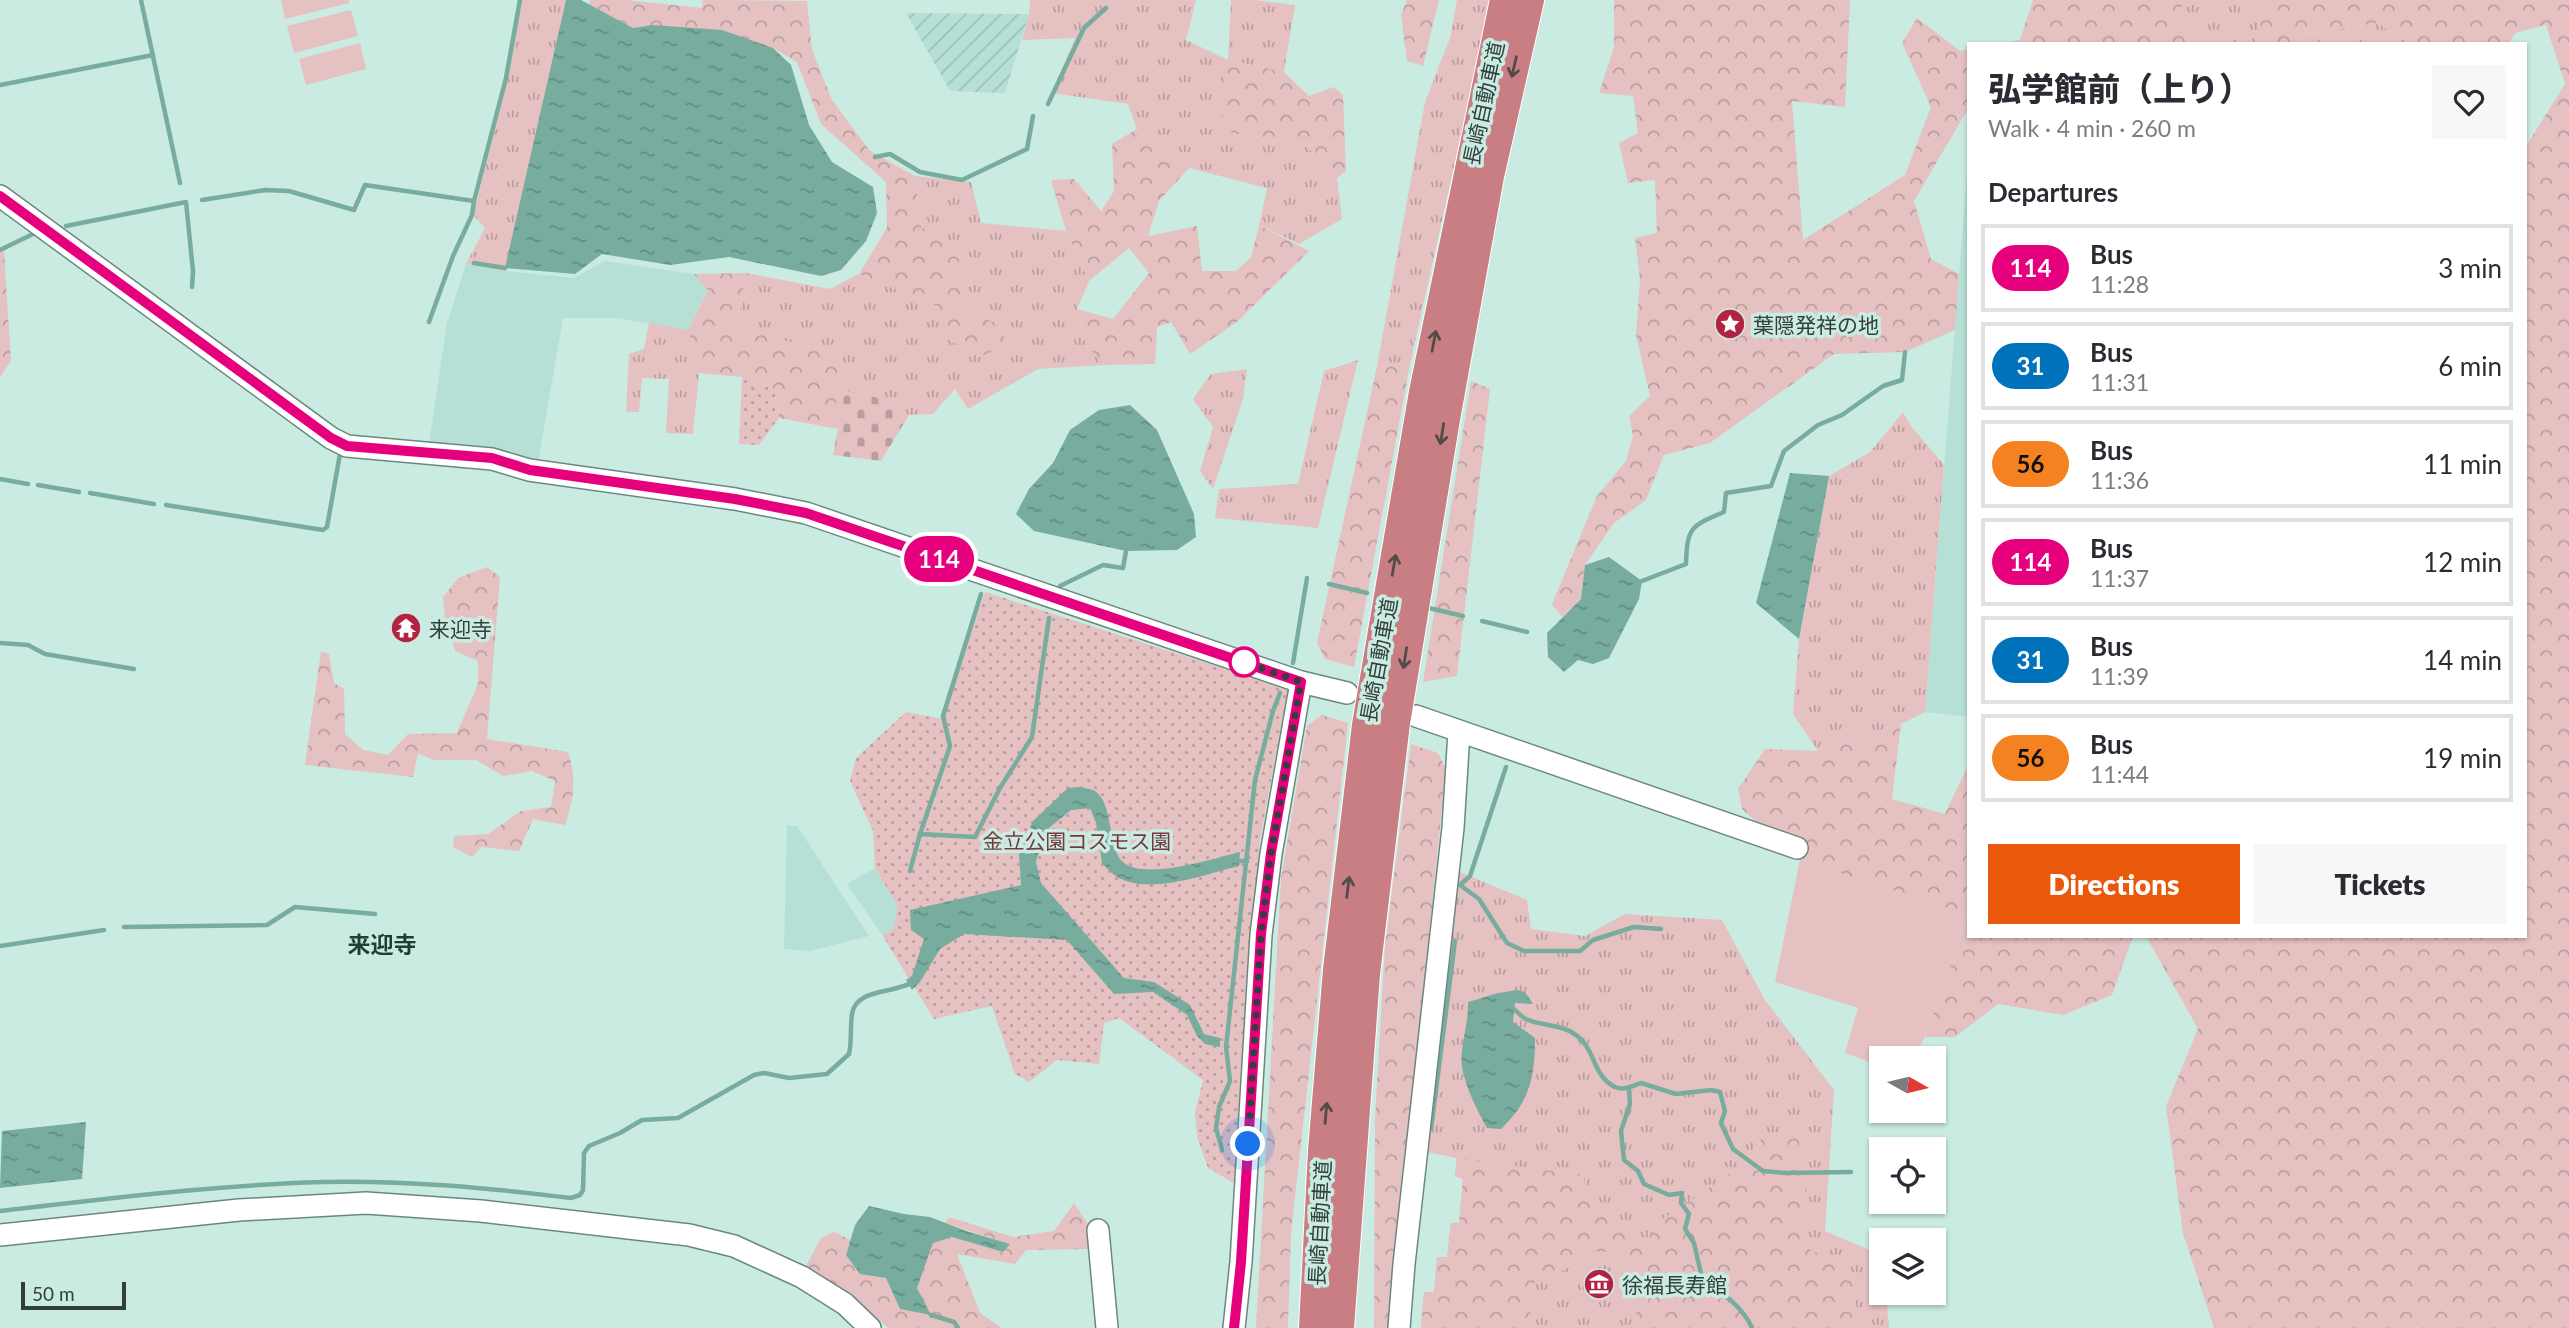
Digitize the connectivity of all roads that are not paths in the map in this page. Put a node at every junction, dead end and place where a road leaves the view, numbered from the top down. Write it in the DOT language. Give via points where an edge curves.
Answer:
graph roads {
  1 [pos="1505,0"];
  2 [pos="1530,0"];
  3 [pos="0,196"];
  4 [pos="1301,682"];
  5 [pos="1347,693"];
  6 [pos="1416,716"];
  7 [pos="1459,732"];
  8 [pos="1797,848"];
  9 [pos="1365,974"];
  10 [pos="1098,1230"];
  11 [pos="0,1235"];
  12 [pos="870,1328"];
  13 [pos="1107,1328"];
  14 [pos="1234,1328"];
  15 [pos="1313,1328"];
  16 [pos="1339,1328"];
  17 [pos="1360,1328"];
  18 [pos="1399,1328"];
  15 -- 1 [label="highway, 長崎自動車道, one-way" via="1338,970 1367,725 1424,392"];
  2 -- 9 [label="highway, 長崎自動車道, one-way" via="1489,176 1445,419 1395,723"];
  3 -- 4 [label="street" via="347,446 492,458 530,470 806,513"];
  4 -- 5 [label="street"];
  4 -- 14 [label="street" via="1261,934"];
  6 -- 7 [label="street"];
  7 -- 8 [label="street"];
  7 -- 18 [label="street" via="1453,828"];
  9 -- 16 [label="highway, 長崎自動車道"];
  9 -- 17 [label="highway"];
  10 -- 13 [label="street"];
  11 -- 12 [label="street" via="239,1210 366,1203 481,1211 690,1235 734,1246 802,1277 845,1304"];
}
